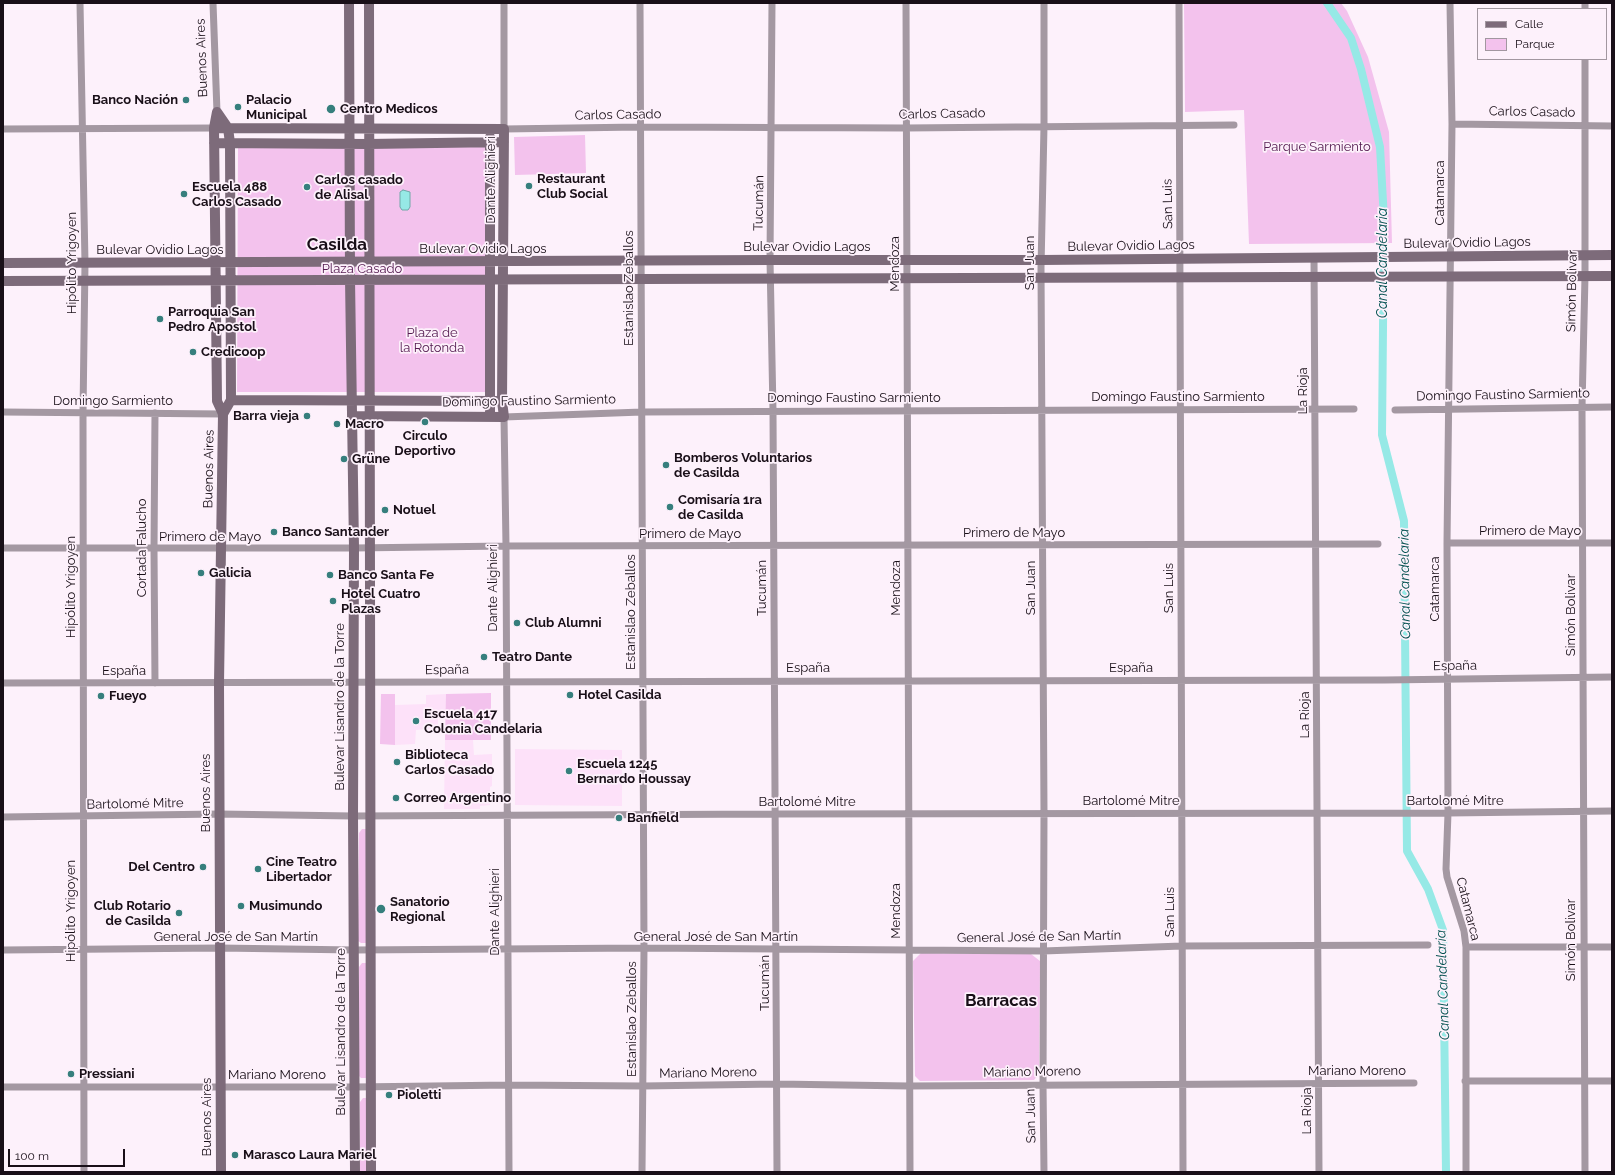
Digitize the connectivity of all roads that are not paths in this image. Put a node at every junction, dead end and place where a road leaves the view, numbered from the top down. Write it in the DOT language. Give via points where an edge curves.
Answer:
graph roads {
  1 [pos="80,3"];
  2 [pos="213,3"];
  3 [pos="349,3"];
  4 [pos="368,3"];
  5 [pos="504,3"];
  6 [pos="640,3"];
  7 [pos="772,3"];
  8 [pos="906,3"];
  9 [pos="1044,3"];
  10 [pos="1179,3"];
  11 [pos="1450,3"];
  12 [pos="1585,60"];
  13 [pos="217,112"];
  14 [pos="1452,124"];
  15 [pos="1234,125"];
  16 [pos="1586,125"];
  17 [pos="1044,126"];
  18 [pos="1178,126"];
  19 [pos="1612,126"];
  20 [pos="639,127"];
  21 [pos="772,127"];
  22 [pos="3,128"];
  23 [pos="214,128"];
  24 [pos="228,128"];
  25 [pos="906,128"];
  26 [pos="350,129"];
  27 [pos="368,129"];
  28 [pos="490,129"];
  29 [pos="504,129"];
  30 [pos="82,130"];
  31 [pos="504,142"];
  32 [pos="214,143"];
  33 [pos="230,143"];
  34 [pos="350,143"];
  35 [pos="490,143"];
  36 [pos="368,144"];
  37 [pos="1584,254"];
  38 [pos="1612,255"];
  39 [pos="1451,256"];
  40 [pos="1180,258"];
  41 [pos="1314,258"];
  42 [pos="770,260"];
  43 [pos="907,260"];
  44 [pos="1041,260"];
  45 [pos="641,261"];
  46 [pos="216,262"];
  47 [pos="350,262"];
  48 [pos="369,262"];
  49 [pos="490,262"];
  50 [pos="504,262"];
  51 [pos="3,263"];
  52 [pos="85,263"];
  53 [pos="230,263"];
  54 [pos="1180,276"];
  55 [pos="1314,276"];
  56 [pos="1450,276"];
  57 [pos="1584,276"];
  58 [pos="1612,276"];
  59 [pos="771,277"];
  60 [pos="907,277"];
  61 [pos="1041,277"];
  62 [pos="503,278"];
  63 [pos="640,278"];
  64 [pos="350,279"];
  65 [pos="369,279"];
  66 [pos="489,279"];
  67 [pos="84,280"];
  68 [pos="216,280"];
  69 [pos="230,280"];
  70 [pos="3,281"];
  71 [pos="231,400"];
  72 [pos="352,401"];
  73 [pos="370,401"];
  74 [pos="490,401"];
  75 [pos="502,401"];
  76 [pos="1582,407"];
  77 [pos="1612,407"];
  78 [pos="1449,408"];
  79 [pos="1354,409"];
  80 [pos="1180,410"];
  81 [pos="1315,410"];
  82 [pos="1395,410"];
  83 [pos="773,411"];
  84 [pos="908,411"];
  85 [pos="1042,411"];
  86 [pos="3,412"];
  87 [pos="642,412"];
  88 [pos="83,413"];
  89 [pos="155,413"];
  90 [pos="223,414"];
  91 [pos="353,416"];
  92 [pos="369,416"];
  93 [pos="490,416"];
  94 [pos="504,417"];
  95 [pos="1612,542"];
  96 [pos="1447,543"];
  97 [pos="1583,543"];
  98 [pos="1316,544"];
  99 [pos="1378,544"];
  100 [pos="774,545"];
  101 [pos="1042,545"];
  102 [pos="1180,545"];
  103 [pos="506,546"];
  104 [pos="642,546"];
  105 [pos="908,546"];
  106 [pos="3,548"];
  107 [pos="83,548"];
  108 [pos="220,548"];
  109 [pos="354,548"];
  110 [pos="369,548"];
  111 [pos="154,549"];
  112 [pos="1583,677"];
  113 [pos="1612,677"];
  114 [pos="1448,678"];
  115 [pos="1181,679"];
  116 [pos="1316,679"];
  117 [pos="774,680"];
  118 [pos="909,680"];
  119 [pos="1043,680"];
  120 [pos="507,681"];
  121 [pos="643,681"];
  122 [pos="3,683"];
  123 [pos="83,683"];
  124 [pos="155,683"];
  125 [pos="219,683"];
  126 [pos="353,683"];
  127 [pos="370,683"];
  128 [pos="1583,811"];
  129 [pos="1612,811"];
  130 [pos="1182,813"];
  131 [pos="1317,813"];
  132 [pos="1448,813"];
  133 [pos="219,814"];
  134 [pos="775,814"];
  135 [pos="909,814"];
  136 [pos="1044,814"];
  137 [pos="507,815"];
  138 [pos="644,815"];
  139 [pos="353,816"];
  140 [pos="370,816"];
  141 [pos="3,817"];
  142 [pos="83,817"];
  143 [pos="1428,945"];
  144 [pos="1182,946"];
  145 [pos="1318,946"];
  146 [pos="1466,946"];
  147 [pos="1612,947"];
  148 [pos="220,948"];
  149 [pos="508,948"];
  150 [pos="644,948"];
  151 [pos="1583,948"];
  152 [pos="777,949"];
  153 [pos="3,950"];
  154 [pos="84,950"];
  155 [pos="354,950"];
  156 [pos="370,950"];
  157 [pos="908,950"];
  158 [pos="1043,951"];
  159 [pos="1465,1081"];
  160 [pos="1585,1081"];
  161 [pos="1612,1081"];
  162 [pos="1319,1083"];
  163 [pos="1414,1083"];
  164 [pos="777,1084"];
  165 [pos="1043,1084"];
  166 [pos="1183,1084"];
  167 [pos="508,1085"];
  168 [pos="643,1086"];
  169 [pos="909,1086"];
  170 [pos="3,1087"];
  171 [pos="84,1087"];
  172 [pos="220,1087"];
  173 [pos="355,1087"];
  174 [pos="371,1087"];
  175 [pos="84,1172"];
  176 [pos="221,1172"];
  177 [pos="355,1172"];
  178 [pos="371,1172"];
  179 [pos="509,1172"];
  180 [pos="642,1172"];
  181 [pos="777,1172"];
  182 [pos="910,1172"];
  183 [pos="1044,1172"];
  184 [pos="1183,1172"];
  185 [pos="1319,1172"];
  186 [pos="1466,1172"];
  187 [pos="1585,1172"];
  1 -- 30 [label="street, Hipólito Yrigoyen"];
  2 -- 13 [label="street, Buenos Aires"];
  3 -- 26 [label="main road, Bulevar Lisandro de la Torre"];
  4 -- 27 [label="main road"];
  5 -- 29 [label="street, Dante Alighieri"];
  6 -- 20 [label="street, Estanislao Zeballos"];
  7 -- 21 [label="street, Tucumán"];
  8 -- 25 [label="street, Mendoza"];
  9 -- 17 [label="street, San Juan"];
  10 -- 18 [label="street, San Luis"];
  11 -- 14 [label="street, Catamarca"];
  12 -- 16 [label="street, Simón Bolivar"];
  13 -- 23 [label="main road, Buenos Aires"];
  13 -- 24 [label="main road, Buenos Aires"];
  14 -- 16 [label="street, Carlos Casado"];
  14 -- 39 [label="street, Catamarca"];
  15 -- 18 [label="street, Carlos Casado"];
  16 -- 19 [label="street, Carlos Casado"];
  16 -- 37 [label="street, Simón Bolivar"];
  17 -- 18 [label="street, Carlos Casado"];
  17 -- 25 [label="street, Carlos Casado"];
  17 -- 44 [label="street, San Juan"];
  18 -- 40 [label="street, San Luis"];
  20 -- 21 [label="street, Carlos Casado"];
  20 -- 29 [label="street, Carlos Casado"];
  20 -- 45 [label="street, Estanislao Zeballos"];
  21 -- 25 [label="street, Carlos Casado"];
  21 -- 42 [label="street, Tucumán"];
  22 -- 30 [label="street, Carlos Casado"];
  23 -- 24 [label="main road, Carlos Casado"];
  23 -- 30 [label="street, Carlos Casado"];
  23 -- 32 [label="main road, Buenos Aires"];
  24 -- 26 [label="main road, Carlos Casado"];
  24 -- 33 [label="main road, Buenos Aires"];
  25 -- 43 [label="street, Mendoza"];
  26 -- 27 [label="main road, Carlos Casado"];
  26 -- 34 [label="main road, Bulevar Lisandro de la Torre"];
  27 -- 28 [label="main road, Carlos Casado"];
  27 -- 36 [label="main road"];
  28 -- 29 [label="main road, Carlos Casado"];
  28 -- 35 [label="main road, Dante Alighieri"];
  29 -- 31 [label="main road, Dante Alighieri"];
  30 -- 52 [label="street, Hipólito Yrigoyen"];
  31 -- 35 [label="main road"];
  31 -- 50 [label="main road, Dante Alighieri"];
  32 -- 33 [label="main road"];
  32 -- 46 [label="main road, Buenos Aires"];
  33 -- 34 [label="main road"];
  33 -- 53 [label="main road, Buenos Aires"];
  34 -- 36 [label="main road"];
  34 -- 47 [label="main road, Bulevar Lisandro de la Torre"];
  35 -- 36 [label="main road"];
  35 -- 49 [label="main road, Dante Alighieri"];
  36 -- 48 [label="main road"];
  37 -- 38 [label="main road, Bulevar Ovidio Lagos"];
  37 -- 39 [label="main road, Bulevar Ovidio Lagos"];
  37 -- 57 [label="street, Simón Bolivar"];
  39 -- 41 [label="main road, Bulevar Ovidio Lagos"];
  39 -- 56 [label="street, Catamarca"];
  40 -- 41 [label="main road, Bulevar Ovidio Lagos"];
  40 -- 44 [label="main road, Bulevar Ovidio Lagos"];
  40 -- 54 [label="street, San Luis"];
  41 -- 55 [label="street, La Rioja"];
  42 -- 43 [label="main road, Bulevar Ovidio Lagos"];
  42 -- 45 [label="main road, Bulevar Ovidio Lagos"];
  42 -- 59 [label="street, Tucumán"];
  43 -- 44 [label="main road, Bulevar Ovidio Lagos"];
  43 -- 60 [label="street, Mendoza"];
  44 -- 61 [label="street, San Juan"];
  45 -- 50 [label="main road, Bulevar Ovidio Lagos"];
  45 -- 63 [label="street, Estanislao Zeballos"];
  46 -- 52 [label="main road, Bulevar Ovidio Lagos"];
  46 -- 53 [label="main road, Bulevar Ovidio Lagos"];
  46 -- 68 [label="main road, Buenos Aires"];
  47 -- 48 [label="main road, Bulevar Ovidio Lagos"];
  47 -- 53 [label="main road, Bulevar Ovidio Lagos"];
  47 -- 64 [label="main road, Bulevar Lisandro de la Torre"];
  48 -- 49 [label="main road, Bulevar Ovidio Lagos"];
  48 -- 65 [label="main road"];
  49 -- 50 [label="main road, Bulevar Ovidio Lagos"];
  49 -- 66 [label="main road, Dante Alighieri"];
  50 -- 62 [label="main road, Dante Alighieri"];
  51 -- 52 [label="main road, Bulevar Ovidio Lagos"];
  52 -- 67 [label="street, Hipólito Yrigoyen"];
  53 -- 69 [label="main road, Buenos Aires"];
  54 -- 55 [label="main road"];
  54 -- 61 [label="main road"];
  54 -- 80 [label="street, San Luis"];
  55 -- 56 [label="main road"];
  55 -- 81 [label="street, La Rioja"];
  56 -- 57 [label="main road"];
  56 -- 78 [label="street, Catamarca"];
  57 -- 58 [label="main road"];
  57 -- 76 [label="street, Simón Bolivar"];
  59 -- 60 [label="main road"];
  59 -- 63 [label="main road"];
  59 -- 83 [label="street, Tucumán"];
  60 -- 61 [label="main road"];
  60 -- 84 [label="street, Mendoza"];
  61 -- 85 [label="street, San Juan"];
  62 -- 63 [label="main road"];
  62 -- 66 [label="main road"];
  62 -- 75 [label="main road, Dante Alighieri"];
  63 -- 87 [label="street, Estanislao Zeballos"];
  64 -- 65 [label="main road"];
  64 -- 69 [label="main road"];
  64 -- 72 [label="main road, Bulevar Lisandro de la Torre"];
  65 -- 66 [label="main road"];
  65 -- 73 [label="main road"];
  66 -- 74 [label="main road, Dante Alighieri"];
  67 -- 68 [label="main road"];
  67 -- 70 [label="main road"];
  67 -- 88 [label="street, Hipólito Yrigoyen"];
  68 -- 69 [label="main road"];
  68 -- 90 [label="main road, Buenos Aires" via="217,401"];
  69 -- 71 [label="main road, Buenos Aires"];
  71 -- 72 [label="main road, Domingo Faustino Sarmiento"];
  71 -- 90 [label="main road, Buenos Aires"];
  72 -- 73 [label="main road, Domingo Faustino Sarmiento"];
  72 -- 91 [label="main road, Bulevar Lisandro de la Torre"];
  73 -- 74 [label="main road, Domingo Faustino Sarmiento"];
  73 -- 92 [label="main road"];
  74 -- 75 [label="main road, Domingo Faustino Sarmiento"];
  74 -- 93 [label="main road, Dante Alighieri"];
  75 -- 94 [label="main road, Dante Alighieri"];
  76 -- 77 [label="street, Domingo Faustino Sarmiento"];
  76 -- 78 [label="street, Domingo Faustino Sarmiento"];
  76 -- 97 [label="street, Simón Bolivar"];
  78 -- 82 [label="street, Domingo Faustino Sarmiento"];
  78 -- 96 [label="street, Catamarca"];
  79 -- 81 [label="street, Domingo Faustino Sarmiento"];
  80 -- 81 [label="street, Domingo Faustino Sarmiento"];
  80 -- 85 [label="street, Domingo Faustino Sarmiento"];
  80 -- 102 [label="street, San Luis"];
  81 -- 98 [label="street, La Rioja"];
  83 -- 84 [label="street, Domingo Faustino Sarmiento"];
  83 -- 87 [label="street, Domingo Faustino Sarmiento"];
  83 -- 100 [label="street, Tucumán"];
  84 -- 85 [label="street, Domingo Faustino Sarmiento"];
  84 -- 105 [label="street, Mendoza"];
  85 -- 101 [label="street, San Juan"];
  86 -- 88 [label="street, Domingo Sarmiento"];
  87 -- 94 [label="street, Domingo Faustino Sarmiento"];
  87 -- 104 [label="street, Estanislao Zeballos"];
  88 -- 89 [label="street, Domingo Sarmiento"];
  88 -- 107 [label="street, Hipólito Yrigoyen"];
  89 -- 90 [label="street, Domingo Sarmiento"];
  89 -- 111 [label="street, Cortada Falucho"];
  90 -- 108 [label="main road, Buenos Aires"];
  91 -- 92 [label="main road, Domingo Faustino Sarmiento"];
  91 -- 109 [label="main road, Bulevar Lisandro de la Torre"];
  92 -- 93 [label="main road, Domingo Faustino Sarmiento"];
  92 -- 110 [label="main road"];
  93 -- 94 [label="main road, Domingo Faustino Sarmiento"];
  94 -- 103 [label="street, Dante Alighieri"];
  95 -- 97 [label="street, Primero de Mayo"];
  96 -- 97 [label="street, Primero de Mayo"];
  96 -- 114 [label="street, Catamarca"];
  97 -- 112 [label="street, Simón Bolivar"];
  98 -- 99 [label="street, Primero de Mayo"];
  98 -- 102 [label="street, Primero de Mayo"];
  98 -- 116 [label="street, La Rioja"];
  100 -- 104 [label="street, Primero de Mayo"];
  100 -- 105 [label="street, Primero de Mayo"];
  100 -- 117 [label="street, Tucumán"];
  101 -- 102 [label="street, Primero de Mayo"];
  101 -- 105 [label="street, Primero de Mayo"];
  101 -- 119 [label="street, San Juan"];
  102 -- 115 [label="street, San Luis"];
  103 -- 104 [label="street, Primero de Mayo"];
  103 -- 110 [label="street, Primero de Mayo"];
  103 -- 120 [label="street, Dante Alighieri"];
  104 -- 121 [label="street, Estanislao Zeballos"];
  105 -- 118 [label="street, Mendoza"];
  106 -- 107 [label="street, Primero de Mayo"];
  107 -- 111 [label="street, Primero de Mayo"];
  107 -- 123 [label="street, Hipólito Yrigoyen"];
  108 -- 109 [label="street, Primero de Mayo"];
  108 -- 111 [label="street, Primero de Mayo"];
  108 -- 125 [label="main road, Buenos Aires"];
  109 -- 110 [label="street, Primero de Mayo"];
  109 -- 126 [label="main road, Bulevar Lisandro de la Torre"];
  110 -- 127 [label="main road"];
  111 -- 124 [label="street, Cortada Falucho"];
  112 -- 113 [label="street, España"];
  112 -- 114 [label="street, España"];
  112 -- 128 [label="street, Simón Bolivar"];
  114 -- 116 [label="street, España"];
  114 -- 132 [label="street, Catamarca"];
  115 -- 116 [label="street, España"];
  115 -- 119 [label="street, España"];
  115 -- 130 [label="street, San Luis"];
  116 -- 131 [label="street, La Rioja"];
  117 -- 118 [label="street, España"];
  117 -- 121 [label="street, España"];
  117 -- 134 [label="street, Tucumán"];
  118 -- 119 [label="street, España"];
  118 -- 135 [label="street, Mendoza"];
  119 -- 136 [label="street, San Juan"];
  120 -- 121 [label="street, España"];
  120 -- 127 [label="street, España"];
  120 -- 137 [label="street, Dante Alighieri"];
  121 -- 138 [label="street, Estanislao Zeballos"];
  122 -- 123 [label="street, España"];
  123 -- 124 [label="street, España"];
  123 -- 142 [label="street, Hipólito Yrigoyen"];
  124 -- 125 [label="street, España"];
  125 -- 126 [label="street, España"];
  125 -- 133 [label="main road, Buenos Aires"];
  126 -- 127 [label="street, España"];
  126 -- 139 [label="main road, Bulevar Lisandro de la Torre"];
  127 -- 140 [label="main road"];
  128 -- 129 [label="street, Bartolomé Mitre"];
  128 -- 132 [label="street, Bartolomé Mitre"];
  128 -- 151 [label="street, Simón Bolivar"];
  130 -- 131 [label="street, Bartolomé Mitre"];
  130 -- 136 [label="street, Bartolomé Mitre"];
  130 -- 144 [label="street, San Luis"];
  131 -- 132 [label="street, Bartolomé Mitre"];
  131 -- 145 [label="street, La Rioja"];
  132 -- 146 [label="street, Catamarca" via="1447,877 1464,931"];
  133 -- 139 [label="street, Bartolomé Mitre"];
  133 -- 142 [label="street, Bartolomé Mitre"];
  133 -- 148 [label="main road, Buenos Aires"];
  134 -- 135 [label="street, Bartolomé Mitre"];
  134 -- 138 [label="street, Bartolomé Mitre"];
  134 -- 152 [label="street, Tucumán"];
  135 -- 136 [label="street, Bartolomé Mitre"];
  135 -- 157 [label="street, Mendoza"];
  136 -- 158 [label="street, San Juan"];
  137 -- 138 [label="street, Bartolomé Mitre"];
  137 -- 140 [label="street, Bartolomé Mitre"];
  137 -- 149 [label="street, Dante Alighieri"];
  138 -- 150 [label="street, Estanislao Zeballos"];
  139 -- 140 [label="street, Bartolomé Mitre"];
  139 -- 155 [label="main road, Bulevar Lisandro de la Torre"];
  140 -- 156 [label="main road"];
  141 -- 142 [label="street, Bartolomé Mitre"];
  142 -- 154 [label="street, Hipólito Yrigoyen"];
  143 -- 145 [label="street, General José de San Martín"];
  144 -- 145 [label="street, General José de San Martín"];
  144 -- 158 [label="street, General José de San Martín"];
  144 -- 166 [label="street, San Luis"];
  145 -- 162 [label="street, La Rioja"];
  146 -- 151 [label="street"];
  146 -- 159 [label="street, Catamarca"];
  147 -- 151 [label="street"];
  148 -- 154 [label="street, General José de San Martín"];
  148 -- 155 [label="street, General José de San Martín"];
  148 -- 172 [label="main road, Buenos Aires"];
  149 -- 150 [label="street, General José de San Martín"];
  149 -- 156 [label="street, General José de San Martín"];
  149 -- 167 [label="street, Dante Alighieri"];
  150 -- 152 [label="street, General José de San Martín"];
  150 -- 168 [label="street, Estanislao Zeballos"];
  151 -- 160 [label="street, Simón Bolivar"];
  152 -- 157 [label="street, General José de San Martín"];
  152 -- 164 [label="street, Tucumán"];
  153 -- 154 [label="street, General José de San Martín"];
  154 -- 171 [label="street, Hipólito Yrigoyen"];
  155 -- 156 [label="street, General José de San Martín"];
  155 -- 173 [label="main road, Bulevar Lisandro de la Torre"];
  156 -- 174 [label="main road"];
  157 -- 158 [label="street, General José de San Martín"];
  157 -- 169 [label="street, Mendoza"];
  158 -- 165 [label="street, San Juan"];
  159 -- 160 [label="street"];
  159 -- 186 [label="street, Catamarca"];
  160 -- 161 [label="street"];
  160 -- 187 [label="street, Simón Bolivar"];
  162 -- 163 [label="street, Mariano Moreno"];
  162 -- 166 [label="street, Mariano Moreno"];
  162 -- 185 [label="street, La Rioja"];
  164 -- 168 [label="street, Mariano Moreno"];
  164 -- 169 [label="street, Mariano Moreno"];
  164 -- 181 [label="street, Tucumán"];
  165 -- 166 [label="street, Mariano Moreno"];
  165 -- 169 [label="street, Mariano Moreno"];
  165 -- 183 [label="street, San Juan"];
  166 -- 184 [label="street, San Luis"];
  167 -- 168 [label="street, Mariano Moreno"];
  167 -- 174 [label="street, Mariano Moreno"];
  167 -- 179 [label="street, Dante Alighieri"];
  168 -- 180 [label="street, Estanislao Zeballos"];
  169 -- 182 [label="street, Mendoza"];
  170 -- 171 [label="street, Mariano Moreno"];
  171 -- 172 [label="street, Mariano Moreno"];
  171 -- 175 [label="street, Hipólito Yrigoyen"];
  172 -- 173 [label="street, Mariano Moreno"];
  172 -- 176 [label="main road, Buenos Aires"];
  173 -- 174 [label="street, Mariano Moreno"];
  173 -- 177 [label="main road, Bulevar Lisandro de la Torre"];
  174 -- 178 [label="main road"];
}
